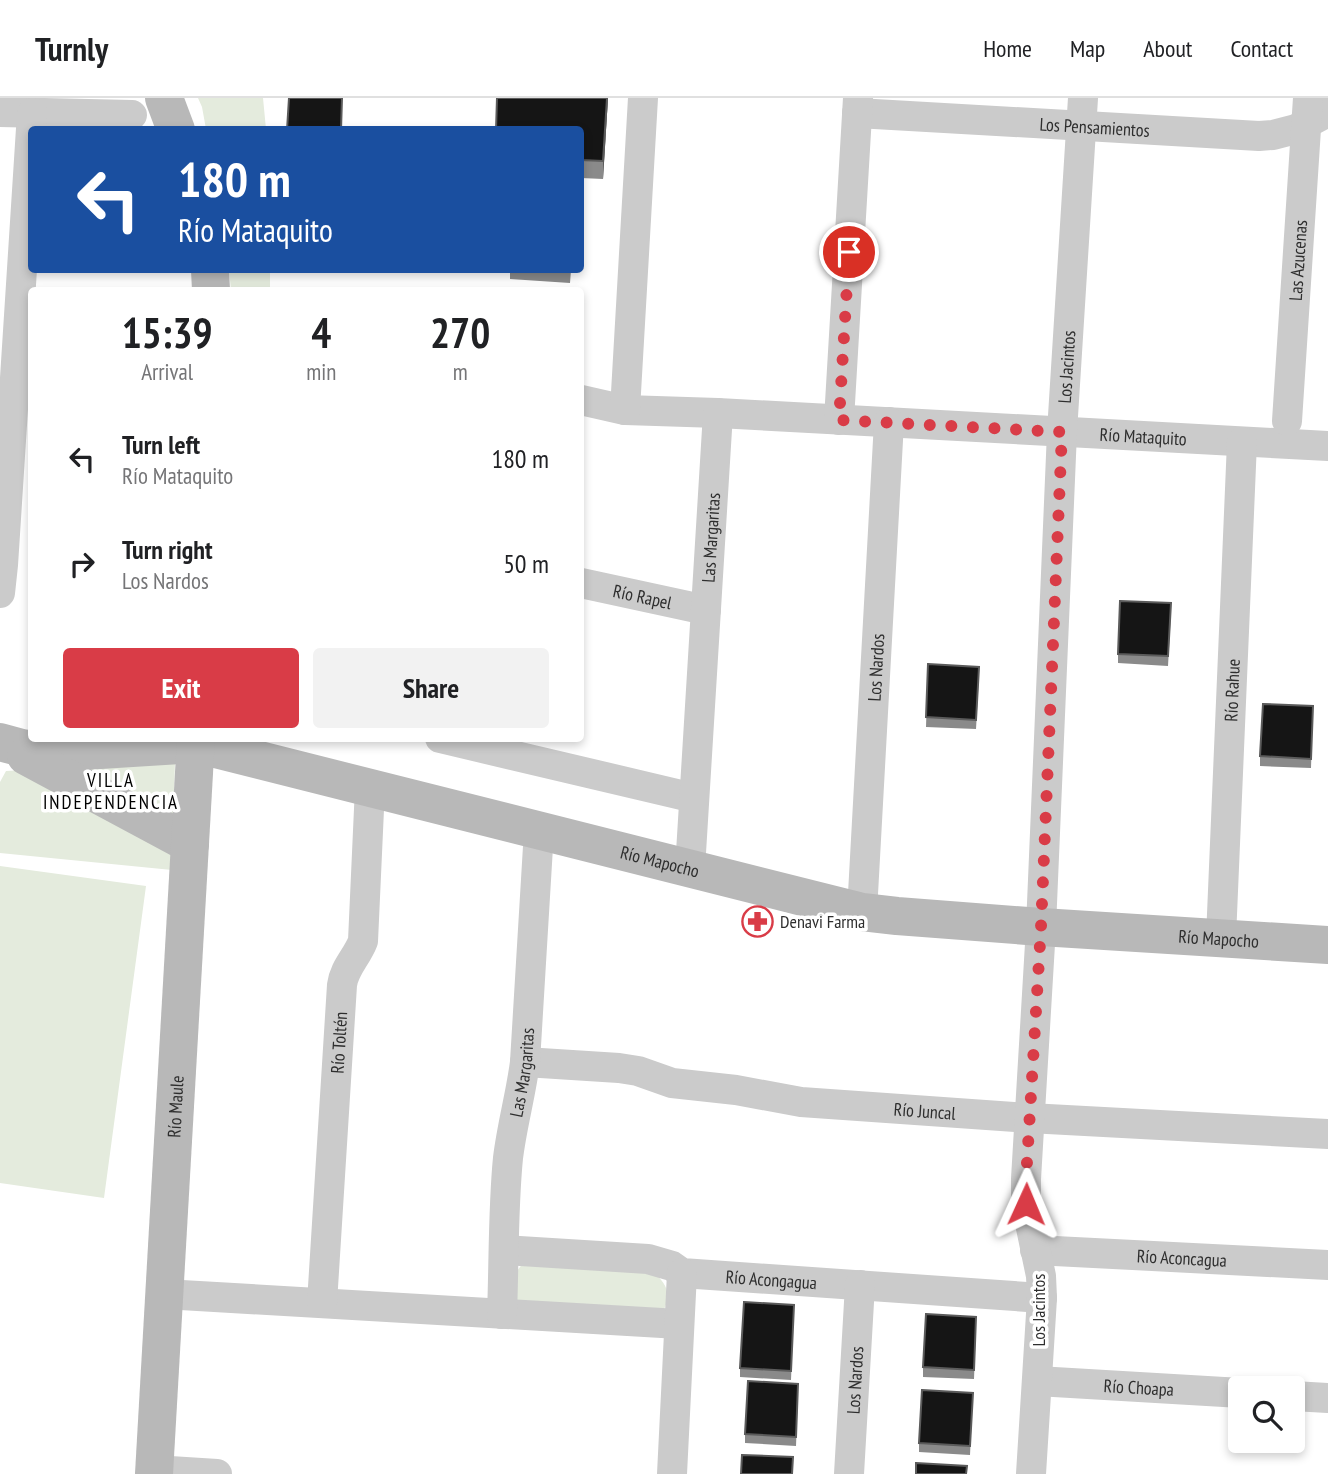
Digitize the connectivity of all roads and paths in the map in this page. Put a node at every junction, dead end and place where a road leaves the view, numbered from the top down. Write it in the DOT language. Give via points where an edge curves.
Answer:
graph roads {
  1 [pos="643,98"];
  2 [pos="857,105"];
  3 [pos="148,106"];
  4 [pos="0,112"];
  5 [pos="1082,112"];
  6 [pos="1314,112"];
  7 [pos="32,113"];
  8 [pos="31,126"];
  9 [pos="171,126"];
  10 [pos="28,178"];
  11 [pos="584,401"];
  12 [pos="625,410"];
  13 [pos="718,413"];
  14 [pos="839,420"];
  15 [pos="1287,421"];
  16 [pos="889,422"];
  17 [pos="1062,432"];
  18 [pos="1242,442"];
  19 [pos="1328,446"];
  20 [pos="584,584"];
  21 [pos="0,593"];
  22 [pos="706,610"];
  23 [pos="185,742"];
  24 [pos="196,742"];
  25 [pos="200,742"];
  26 [pos="457,742"];
  27 [pos="2,747"];
  28 [pos="370,788"];
  29 [pos="694,798"];
  30 [pos="539,830"];
  31 [pos="190,844"];
  32 [pos="690,869"];
  33 [pos="862,912"];
  34 [pos="1041,927"];
  35 [pos="1221,938"];
  36 [pos="1328,945"];
  37 [pos="525,1062"];
  38 [pos="1029,1118"];
  39 [pos="1328,1134"];
  40 [pos="505,1250"];
  41 [pos="1035,1250"];
  42 [pos="1328,1265"];
  43 [pos="682,1273"];
  44 [pos="860,1285"];
  45 [pos="164,1294"];
  46 [pos="1042,1297"];
  47 [pos="322,1303"];
  48 [pos="502,1314"];
  49 [pos="679,1324"];
  50 [pos="1037,1381"];
  51 [pos="1228,1392"];
  52 [pos="1305,1397"];
  53 [pos="1328,1398"];
  54 [pos="154,1472"];
  55 [pos="217,1474"];
  56 [pos="672,1474"];
  57 [pos="849,1474"];
  58 [pos="1031,1474"];
  1 -- 12 [label="street"];
  2 -- 5 [label="street, Los Pensamientos"];
  2 -- 14 [label="street"];
  3 -- 7 [label="street"];
  3 -- 9 [label="street"];
  4 -- 7 [label="street"];
  5 -- 6 [label="street, Los Pensamientos" via="1259,136 1285,133"];
  5 -- 17 [label="street, Los Jacintos"];
  6 -- 15 [label="street, Las Azucenas"];
  7 -- 8 [label="street"];
  10 -- 21 [label="street"];
  11 -- 12 [label="street, Río Mataquito"];
  12 -- 13 [label="street, Río Mataquito"];
  13 -- 14 [label="street, Río Mataquito"];
  13 -- 22 [label="street, Las Margaritas"];
  14 -- 16 [label="street, Río Mataquito"];
  16 -- 17 [label="street, Río Mataquito"];
  16 -- 33 [label="street, Los Nardos"];
  17 -- 18 [label="street, Río Mataquito"];
  17 -- 34 [label="street, Los Jacintos"];
  18 -- 19 [label="street, Río Mataquito"];
  18 -- 35 [label="street, Río Rahue"];
  20 -- 22 [label="street, Río Rapel"];
  22 -- 29 [label="street, Las Margaritas"];
  23 -- 27 [label="street, Río Mapocho" via="69,753"];
  24 -- 31 [label="street, Río Maule"];
  25 -- 28 [label="street, Río Mapocho"];
  26 -- 29 [label="street"];
  27 -- 31 [label="street"];
  28 -- 30 [label="street, Río Mapocho"];
  28 -- 47 [label="street, Río Toltén" via="363,941 342,985"];
  29 -- 32 [label="street, Las Margaritas"];
  30 -- 32 [label="street, Río Mapocho"];
  30 -- 37 [label="street, Las Margaritas"];
  31 -- 45 [label="street, Río Maule"];
  32 -- 33 [label="street, Río Mapocho"];
  33 -- 34 [label="street, Río Mapocho"];
  34 -- 35 [label="street, Río Mapocho"];
  34 -- 38 [label="street, Los Jacintos"];
  35 -- 36 [label="street, Río Mapocho"];
  37 -- 38 [label="street, Río Juncal" via="619,1068 672,1083 801,1102"];
  37 -- 40 [label="street, Las Margaritas" via="508,1159"];
  38 -- 39 [label="street, Río Juncal"];
  38 -- 41 [label="street, Los Jacintos" via="1026,1204"];
  40 -- 43 [label="street, Río Acongagua" via="648,1259"];
  40 -- 48 [label="street, Las Margaritas"];
  41 -- 42 [label="street, Río Aconcagua"];
  41 -- 46 [label="street, Los Jacintos"];
  43 -- 44 [label="street, Río Acongagua"];
  43 -- 49 [label="street"];
  44 -- 46 [label="street, Río Acongagua"];
  44 -- 57 [label="street, Los Nardos"];
  45 -- 47 [label="street"];
  45 -- 54 [label="street, Río Maule"];
  46 -- 50 [label="street, Los Jacintos"];
  47 -- 48 [label="street"];
  48 -- 49 [label="street"];
  49 -- 56 [label="street"];
  50 -- 51 [label="street, Río Choapa"];
  50 -- 58 [label="street, Los Jacintos"];
  52 -- 53 [label="street"];
  54 -- 55 [label="street"];
}
